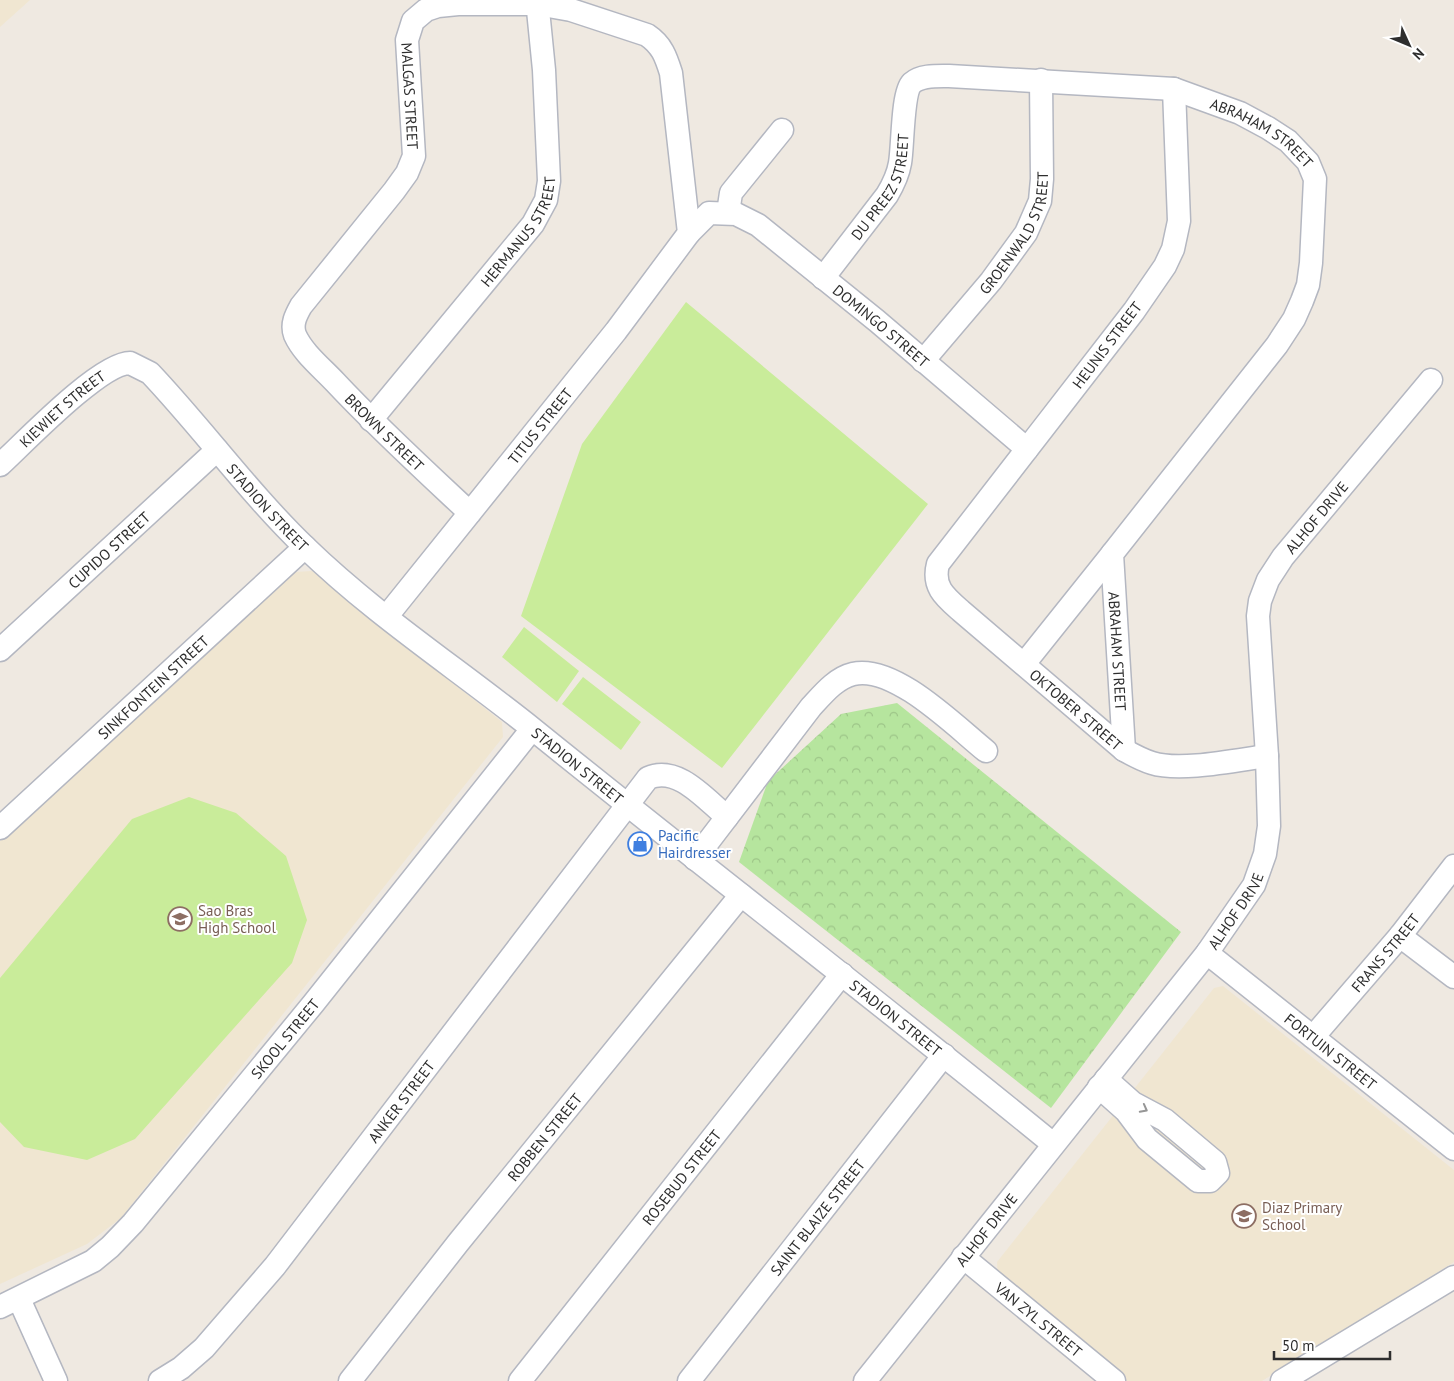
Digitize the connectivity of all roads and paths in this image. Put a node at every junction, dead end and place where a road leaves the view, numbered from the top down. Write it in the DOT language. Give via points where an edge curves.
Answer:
graph roads {
  1 [pos="537,2"];
  2 [pos="1041,80"];
  3 [pos="910,84"];
  4 [pos="1174,89"];
  5 [pos="782,130"];
  6 [pos="728,213"];
  7 [pos="689,233"];
  8 [pos="823,278"];
  9 [pos="304,348"];
  10 [pos="924,360"];
  11 [pos="130,363"];
  12 [pos="1431,380"];
  13 [pos="371,420"];
  14 [pos="1027,449"];
  15 [pos="217,450"];
  16 [pos="0,465"];
  17 [pos="470,513"];
  18 [pos="304,547"];
  19 [pos="1112,554"];
  20 [pos="938,564"];
  21 [pos="387,616"];
  22 [pos="0,650"];
  23 [pos="1024,664"];
  24 [pos="532,729"];
  25 [pos="1124,750"];
  26 [pos="986,751"];
  27 [pos="1267,756"];
  28 [pos="625,805"];
  29 [pos="727,817"];
  30 [pos="0,828"];
  31 [pos="695,859"];
  32 [pos="1454,866"];
  33 [pos="741,895"];
  34 [pos="1400,936"];
  35 [pos="1207,953"];
  36 [pos="842,974"];
  37 [pos="1454,978"];
  38 [pos="1313,1037"];
  39 [pos="944,1055"];
  40 [pos="1102,1083"];
  41 [pos="1053,1144"];
  42 [pos="1454,1149"];
  43 [pos="963,1257"];
  44 [pos="1454,1277"];
  45 [pos="9,1303"];
  46 [pos="56,1381"];
  47 [pos="160,1381"];
  48 [pos="350,1381"];
  49 [pos="520,1381"];
  50 [pos="689,1381"];
  51 [pos="865,1381"];
  52 [pos="1114,1381"];
  53 [pos="1282,1381"];
  1 -- 7 [label="street" via="633,28 658,42 671,74"];
  1 -- 9 [label="street, MALGAS STREET" via="438,6 426,10 413,21 407,40 414,156 394,191 300,306 293,325"];
  1 -- 13 [label="street, HERMANUS STREET" via="549,161 546,200 533,224"];
  2 -- 3 [label="street, ABRAHAM STREET" via="933,76"];
  2 -- 4 [label="street, ABRAHAM STREET"];
  2 -- 10 [label="street, GROENWALD STREET" via="1040,201 1026,233 991,281"];
  3 -- 8 [label="street, DU PREEZ STREET" via="900,164 894,182"];
  4 -- 14 [label="street, HEUNIS STREET" via="1179,221 1173,249 1152,287"];
  4 -- 19 [label="street, ABRAHAM STREET" via="1240,113 1268,128 1288,141 1308,162 1315,180 1311,263 1302,301 1277,345"];
  5 -- 6 [label="street" via="731,193"];
  6 -- 7 [label="street, TITUS STREET" via="709,213"];
  6 -- 8 [label="street, DOMINGO STREET" via="758,225"];
  7 -- 17 [label="street, TITUS STREET" via="616,331"];
  8 -- 10 [label="street, DOMINGO STREET"];
  9 -- 13 [label="street, BROWN STREET"];
  10 -- 14 [label="street, DOMINGO STREET"];
  11 -- 15 [label="street, STADION STREET" via="150,372"];
  11 -- 16 [label="street, KIEWIET STREET" via="113,368 95,379"];
  12 -- 27 [label="street, ALHOF DRIVE" via="1283,557 1268,580 1258,616"];
  13 -- 17 [label="street, BROWN STREET"];
  14 -- 20 [label="street, HEUNIS STREET"];
  15 -- 18 [label="street, STADION STREET"];
  15 -- 22 [label="street, CUPIDO STREET"];
  17 -- 21 [label="street, TITUS STREET"];
  18 -- 21 [label="street, STADION STREET"];
  18 -- 30 [label="street, SINKFONTEIN STREET"];
  19 -- 23 [label="street, ABRAHAM STREET"];
  19 -- 25 [label="street, ABRAHAM STREET"];
  20 -- 23 [label="street, OKTOBER STREET" via="936,581 943,594"];
  21 -- 24 [label="street, STADION STREET"];
  23 -- 25 [label="street, OKTOBER STREET"];
  24 -- 28 [label="street, STADION STREET"];
  24 -- 45 [label="street, SKOOL STREET" via="133,1223 93,1261"];
  25 -- 27 [label="street, OKTOBER STREET" via="1152,764 1164,766"];
  26 -- 29 [label="street" via="900,682 875,673 853,674 831,686 811,707"];
  27 -- 35 [label="street, ALHOF DRIVE" via="1269,826 1260,871 1239,909"];
  28 -- 29 [label="street, ANKER STREET" via="648,778 669,774 682,780"];
  28 -- 31 [label="street, STADION STREET"];
  28 -- 47 [label="street, ANKER STREET" via="276,1266 204,1348 182,1368"];
  29 -- 31 [label="street"];
  31 -- 33 [label="street, STADION STREET"];
  32 -- 34 [label="street, FRANS STREET"];
  33 -- 36 [label="street, STADION STREET"];
  33 -- 48 [label="street, ROBBEN STREET"];
  34 -- 37 [label="street"];
  34 -- 38 [label="street, FRANS STREET"];
  35 -- 38 [label="street, FORTUIN STREET"];
  35 -- 40 [label="street, ALHOF DRIVE"];
  36 -- 39 [label="street, STADION STREET"];
  36 -- 49 [label="street, ROSEBUD STREET"];
  38 -- 42 [label="street, FORTUIN STREET"];
  39 -- 41 [label="street, STADION STREET"];
  39 -- 50 [label="street, SAINT BLAIZE STREET"];
  40 -- 40 [label="street, one-way" via="1172,1126 1215,1162 1218,1173 1210,1181 1198,1180 1147,1139"];
  40 -- 41 [label="street, ALHOF DRIVE"];
  41 -- 43 [label="street, ALHOF DRIVE"];
  43 -- 51 [label="street, ALHOF DRIVE"];
  43 -- 52 [label="street, VAN ZYL STREET"];
  44 -- 53 [label="street"];
  45 -- 46 [label="street"];
}
